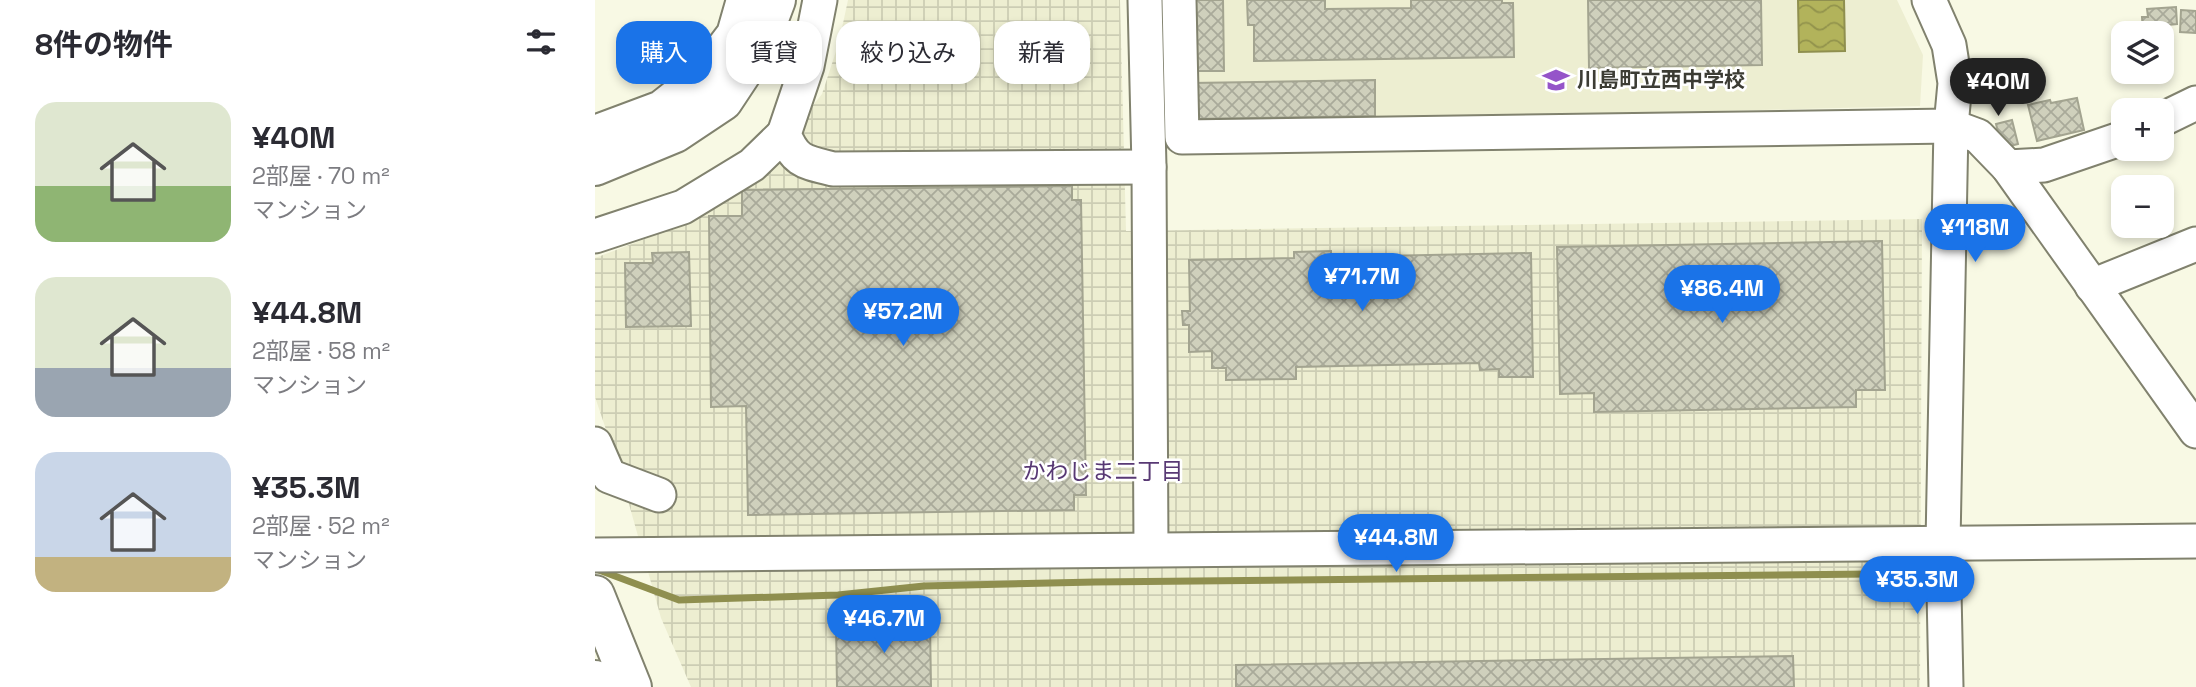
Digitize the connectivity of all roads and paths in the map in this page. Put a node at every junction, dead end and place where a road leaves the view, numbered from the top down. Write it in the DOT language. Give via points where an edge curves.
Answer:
graph roads {
  1 [pos="746,0"];
  2 [pos="776,0"];
  3 [pos="820,0"];
  4 [pos="1145,0"];
  5 [pos="1179,0"];
  6 [pos="1929,0"];
  7 [pos="2196,103"];
  8 [pos="2174,114"];
  9 [pos="1951,126"];
  10 [pos="784,134"];
  11 [pos="595,135"];
  12 [pos="2111,142"];
  13 [pos="595,166"];
  14 [pos="1149,167"];
  15 [pos="2008,167"];
  16 [pos="595,236"];
  17 [pos="2196,244"];
  18 [pos="2092,286"];
  19 [pos="2196,431"];
  20 [pos="595,443"];
  21 [pos="659,495"];
  22 [pos="2196,541"];
  23 [pos="1943,543"];
  24 [pos="1151,549"];
  25 [pos="595,555"];
  26 [pos="595,595"];
  27 [pos="595,680"];
  28 [pos="598,687"];
  29 [pos="632,687"];
  30 [pos="1946,687"];
  1 -- 11 [label="highway" via="736,35 704,78 662,110"];
  2 -- 13 [label="highway" via="758,48 723,101 675,133"];
  3 -- 10 [label="street" via="807,66"];
  4 -- 14 [label="street"];
  5 -- 9 [label="street" via="1182,137"];
  6 -- 9 [label="street" via="1949,44 1955,83"];
  7 -- 8 [label="street"];
  9 -- 15 [label="street" via="1978,136"];
  9 -- 23 [label="street"];
  10 -- 14 [label="street" via="790,151 806,163 833,169"];
  10 -- 16 [label="street" via="752,164 683,207"];
  12 -- 15 [label="street" via="2044,165"];
  14 -- 24 [label="street"];
  15 -- 18 [label="street"];
  17 -- 18 [label="street"];
  18 -- 19 [label="street"];
  20 -- 21 [label="street" via="609,476"];
  22 -- 23 [label="street"];
  23 -- 24 [label="street"];
  23 -- 30 [label="street"];
  24 -- 25 [label="street"];
  26 -- 29 [label="highway"];
  27 -- 28 [label="highway"];
}
